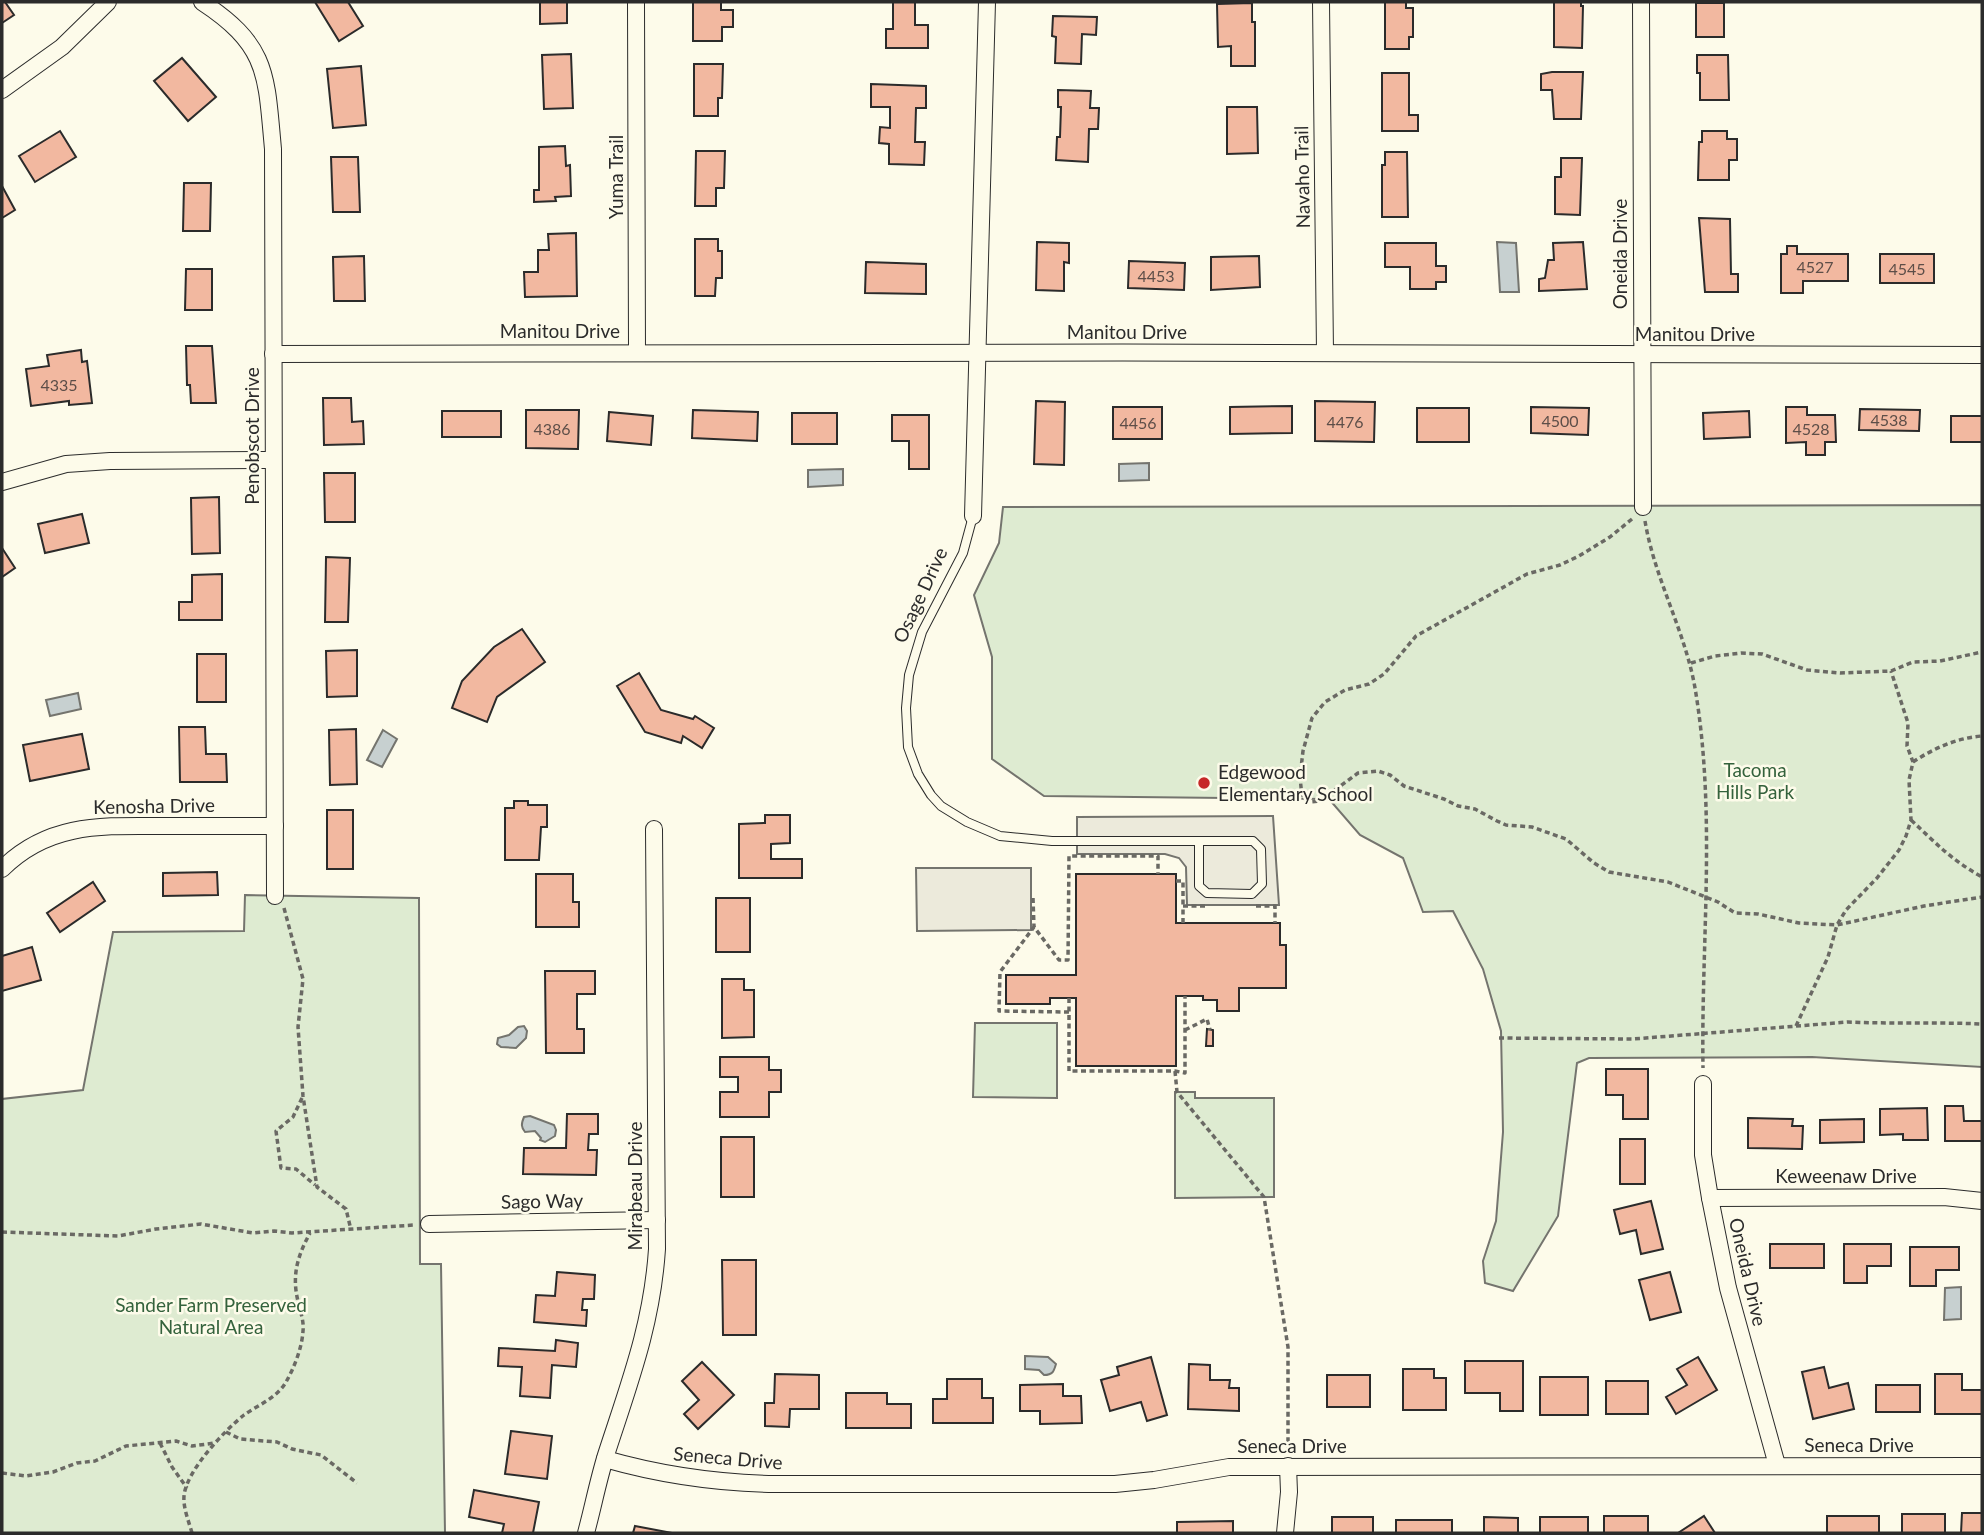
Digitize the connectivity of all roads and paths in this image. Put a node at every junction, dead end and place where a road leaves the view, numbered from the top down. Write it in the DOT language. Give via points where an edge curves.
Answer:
graph roads {
  1 [pos="108,2"];
  2 [pos="202,2"];
  3 [pos="636,2"];
  4 [pos="987,2"];
  5 [pos="1321,2"];
  6 [pos="1641,2"];
  7 [pos="2,90"];
  8 [pos="637,351"];
  9 [pos="1325,352"];
  10 [pos="273,354"];
  11 [pos="978,354"];
  12 [pos="1642,355"];
  13 [pos="1982,355"];
  14 [pos="273,460"];
  15 [pos="2,482"];
  16 [pos="1643,507"];
  17 [pos="973,516"];
  18 [pos="1982,652"];
  19 [pos="1691,663"];
  20 [pos="1891,671"];
  21 [pos="1982,736"];
  22 [pos="1913,762"];
  23 [pos="1911,820"];
  24 [pos="275,826"];
  25 [pos="654,829"];
  26 [pos="1199,841"];
  27 [pos="2,869"];
  28 [pos="1158,874"];
  29 [pos="1982,877"];
  30 [pos="1176,881"];
  31 [pos="275,896"];
  32 [pos="1982,897"];
  33 [pos="1033,898"];
  34 [pos="1706,899"];
  35 [pos="1183,906"];
  36 [pos="1209,906"];
  37 [pos="1249,906"];
  38 [pos="1183,923"];
  39 [pos="1275,923"];
  40 [pos="1838,925"];
  41 [pos="1034,927"];
  42 [pos="1185,996"];
  43 [pos="1069,998"];
  44 [pos="1069,1012"];
  45 [pos="1982,1024"];
  46 [pos="1796,1026"];
  47 [pos="1185,1030"];
  48 [pos="1210,1030"];
  49 [pos="1703,1032"];
  50 [pos="1499,1038"];
  51 [pos="1175,1070"];
  52 [pos="1703,1084"];
  53 [pos="303,1096"];
  54 [pos="317,1187"];
  55 [pos="1710,1198"];
  56 [pos="1982,1201"];
  57 [pos="657,1220"];
  58 [pos="429,1224"];
  59 [pos="351,1230"];
  60 [pos="2,1232"];
  61 [pos="310,1233"];
  62 [pos="226,1432"];
  63 [pos="160,1443"];
  64 [pos="216,1443"];
  65 [pos="605,1459"];
  66 [pos="1777,1465"];
  67 [pos="1288,1466"];
  68 [pos="1982,1466"];
  69 [pos="2,1473"];
  70 [pos="356,1483"];
  71 [pos="187,1488"];
  72 [pos="192,1533"];
  73 [pos="586,1533"];
  74 [pos="1285,1533"];
  1 -- 7 [label="street" via="62,47"];
  2 -- 10 [label="street, Penobscot Drive" via="228,19 246,40 260,59 267,81 273,149"];
  3 -- 8 [label="street, Yuma Trail"];
  4 -- 11 [label="street, Osage Drive"];
  5 -- 9 [label="street, Navaho Trail"];
  6 -- 12 [label="street, Oneida Drive"];
  8 -- 10 [label="street, Manitou Drive"];
  8 -- 11 [label="street, Manitou Drive"];
  9 -- 11 [label="street, Manitou Drive"];
  9 -- 12 [label="street, Manitou Drive"];
  10 -- 14 [label="street, Penobscot Drive"];
  11 -- 17 [label="street, Osage Drive"];
  12 -- 13 [label="street, Manitou Drive"];
  12 -- 16 [label="street, Oneida Drive"];
  14 -- 15 [label="street" via="99,461 66,464"];
  14 -- 24 [label="street, Penobscot Drive"];
  16 -- 19 [label="path" via="1658,576"];
  16 -- 34 [label="path" via="1627,524 1579,556 1527,574 1416,636 1384,674 1325,702 1312,718 1303,751 1300,792 1305,800 1320,801 1357,773 1378,771 1404,786 1475,809 1506,825 1532,827 1566,839 1609,872 1668,883"];
  17 -- 26 [label="lane, Osage Drive" via="963,553 922,632 909,675 908,747 931,795 967,822 1000,836 1052,841"];
  18 -- 20 [label="path" via="1913,662"];
  19 -- 20 [label="path" via="1741,653 1762,654 1807,670"];
  19 -- 34 [label="path" via="1702,738"];
  20 -- 22 [label="path" via="1908,723 1907,746"];
  21 -- 22 [label="path" via="1947,744"];
  22 -- 23 [label="path"];
  23 -- 29 [label="path" via="1956,863"];
  23 -- 40 [label="path" via="1899,850"];
  24 -- 27 [label="street, Kenosha Drive" via="92,826 33,846"];
  24 -- 31 [label="street, Penobscot Drive"];
  25 -- 57 [label="street, Mirabeau Drive"];
  26 -- 26 [label="lane, Osage Drive" via="1199,886 1207,893 1252,894 1262,884 1261,849 1253,841"];
  28 -- 41 [label="path" via="1158,856 1069,856 1068,960 1059,960"];
  30 -- 35 [label="path" via="1183,881"];
  31 -- 53 [label="path" via="283,905 303,979 298,1027"];
  32 -- 40 [label="path"];
  33 -- 41 [label="path"];
  34 -- 40 [label="path" via="1735,913"];
  34 -- 49 [label="path"];
  35 -- 36 [label="path"];
  35 -- 38 [label="path"];
  37 -- 39 [label="path" via="1275,906"];
  40 -- 46 [label="path"];
  41 -- 44 [label="path" via="1000,972 999,1011"];
  42 -- 47 [label="path"];
  43 -- 44 [label="path"];
  44 -- 51 [label="path" via="1069,1071"];
  45 -- 46 [label="path" via="1925,1021"];
  46 -- 49 [label="path"];
  47 -- 48 [label="path" via="1207,1018"];
  47 -- 51 [label="path" via="1185,1073"];
  49 -- 50 [label="path" via="1633,1039"];
  49 -- 52 [label="path"];
  51 -- 67 [label="path" via="1177,1092 1264,1197 1288,1347"];
  52 -- 55 [label="street, Oneida Drive" via="1703,1155"];
  53 -- 54 [label="path"];
  53 -- 54 [label="path" via="293,1117 276,1131 275,1139 281,1168 296,1169"];
  54 -- 59 [label="path" via="346,1209"];
  55 -- 56 [label="street, Keweenaw Drive" via="1944,1197"];
  55 -- 66 [label="street, Oneida Drive" via="1728,1288"];
  57 -- 58 [label="street, Sago Way"];
  57 -- 65 [label="street, Mirabeau Drive" via="649,1318"];
  58 -- 59 [label="path"];
  59 -- 61 [label="path"];
  60 -- 61 [label="path" via="118,1236 201,1224 253,1233"];
  61 -- 62 [label="path" via="298,1256 296,1290 303,1334 292,1369 272,1398"];
  62 -- 64 [label="path"];
  62 -- 70 [label="path" via="240,1439 277,1442 321,1455"];
  63 -- 64 [label="path"];
  63 -- 69 [label="path" via="126,1446 95,1461 42,1475"];
  63 -- 71 [label="path"];
  64 -- 71 [label="path"];
  65 -- 67 [label="street, Seneca Drive" via="671,1475 775,1484 1115,1484 1229,1467"];
  65 -- 73 [label="street, Mirabeau Drive"];
  66 -- 67 [label="street, Seneca Drive"];
  66 -- 68 [label="street, Seneca Drive"];
  67 -- 74 [label="street"];
  71 -- 72 [label="path" via="184,1496"];
}
